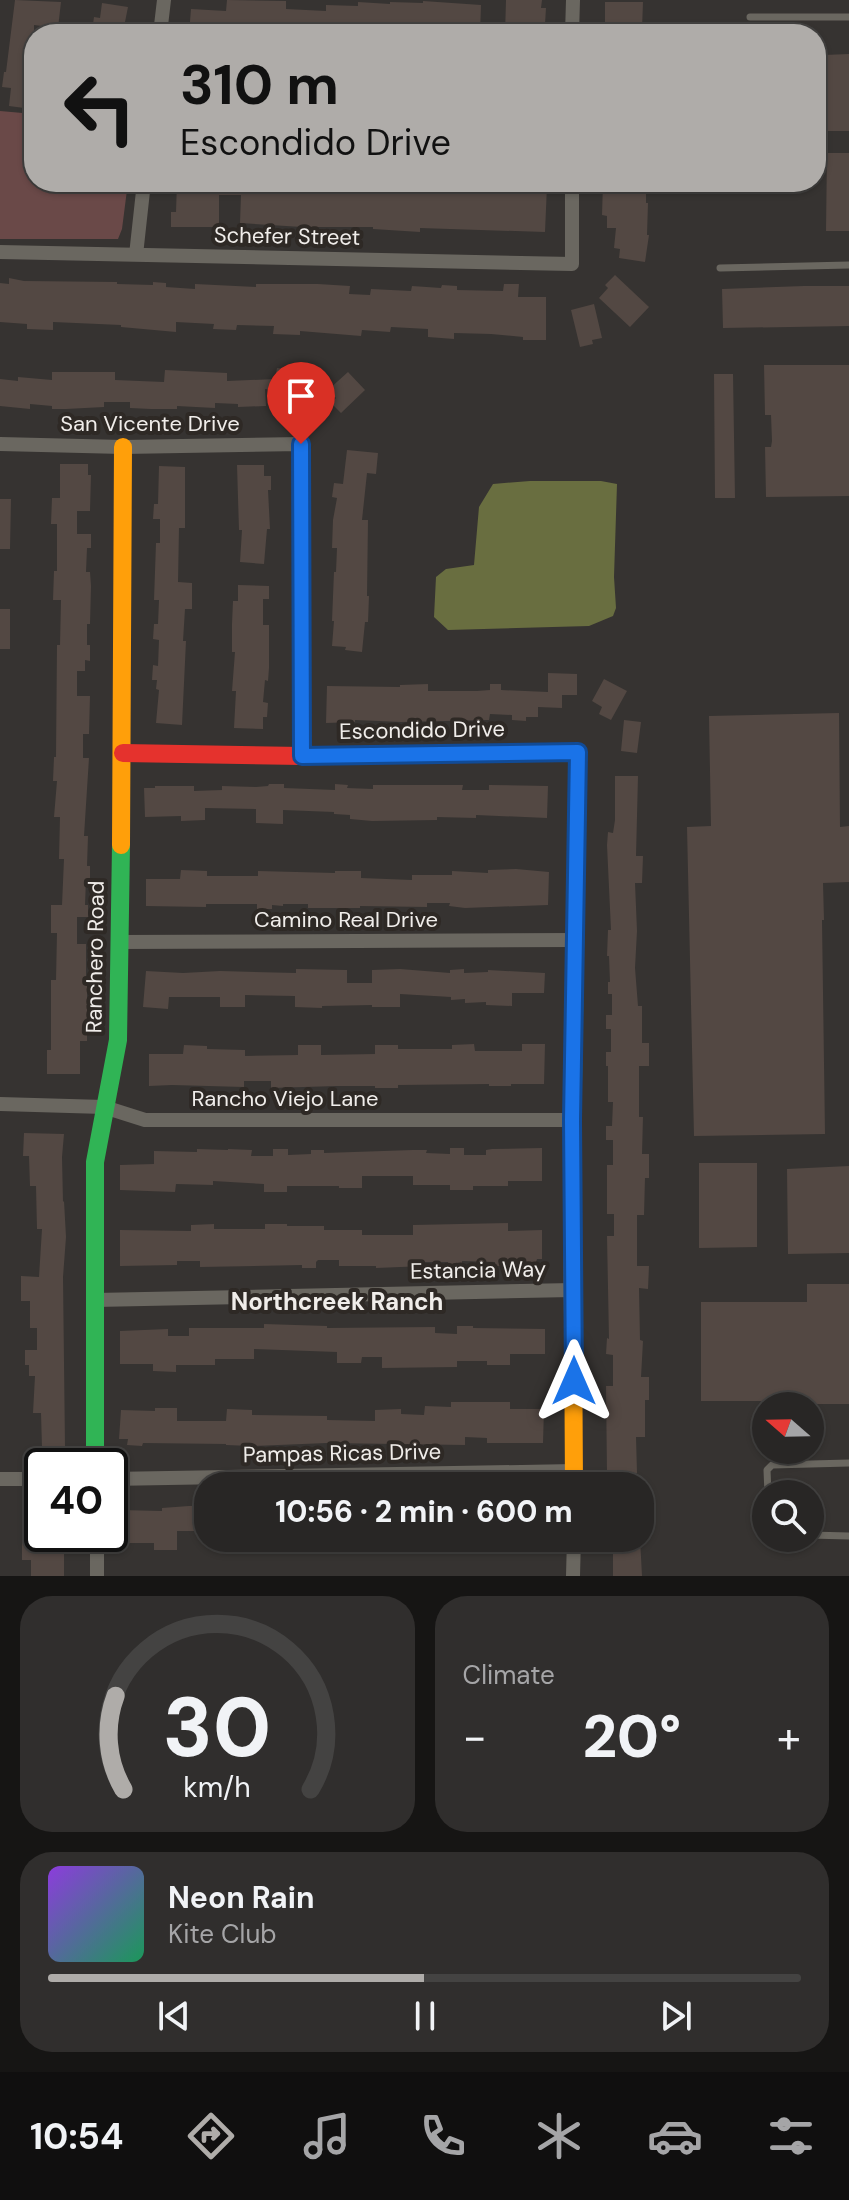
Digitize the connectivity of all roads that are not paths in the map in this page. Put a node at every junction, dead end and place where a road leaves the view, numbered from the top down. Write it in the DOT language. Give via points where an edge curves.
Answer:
graph roads {
  1 [pos="164,0"];
  2 [pos="573,0"];
  3 [pos="750,17"];
  4 [pos="849,17"];
  5 [pos="161,24"];
  6 [pos="572,24"];
  7 [pos="143,192"];
  8 [pos="572,192"];
  9 [pos="0,252"];
  10 [pos="136,255"];
  11 [pos="849,265"];
  12 [pos="720,268"];
  13 [pos="0,444"];
  14 [pos="123,447"];
  15 [pos="123,753"];
  16 [pos="302,756"];
  17 [pos="574,940"];
  18 [pos="119,942"];
  19 [pos="0,1104"];
  20 [pos="104,1107"];
  21 [pos="572,1120"];
  22 [pos="573,1290"];
  23 [pos="95,1300"];
  24 [pos="95,1448"];
  25 [pos="849,1463"];
  26 [pos="574,1472"];
  27 [pos="0,1479"];
  28 [pos="24,1479"];
  29 [pos="128,1479"];
  30 [pos="194,1479"];
  31 [pos="767,1480"];
  32 [pos="824,1535"];
  33 [pos="849,1536"];
  34 [pos="97,1552"];
  35 [pos="574,1552"];
  36 [pos="97,1576"];
  37 [pos="573,1576"];
  1 -- 5 [label="street"];
  2 -- 6 [label="street"];
  3 -- 4 [label="lane"];
  7 -- 10 [label="street"];
  8 -- 10 [label="street, Schefer Street" via="572,264"];
  9 -- 10 [label="street, Schefer Street"];
  11 -- 12 [label="lane"];
  13 -- 14 [label="street, San Vicente Drive"];
  14 -- 15 [label="street, Ranchero Road"];
  14 -- 16 [label="street, San Vicente Drive" via="301,444"];
  15 -- 16 [label="street, Escondido Drive"];
  15 -- 18 [label="street, Ranchero Road"];
  16 -- 17 [label="street, Escondido Drive" via="578,752"];
  17 -- 18 [label="street, Camino Real Drive"];
  17 -- 21 [label="street"];
  18 -- 20 [label="street, Ranchero Road" via="117,1049"];
  19 -- 20 [label="street, Rancho Viejo Lane"];
  20 -- 21 [label="street, Rancho Viejo Lane" via="145,1120"];
  20 -- 23 [label="street, Ranchero Road" via="95,1162"];
  21 -- 22 [label="street"];
  22 -- 23 [label="street, Estancia Way"];
  22 -- 26 [label="street"];
  23 -- 24 [label="street, Ranchero Road"];
  25 -- 31 [label="lane" via="772,1465"];
  27 -- 28 [label="street"];
  29 -- 30 [label="street, Pampas Ricas Drive"];
  32 -- 33 [label="lane"];
  34 -- 36 [label="street"];
  35 -- 37 [label="street"];
}
